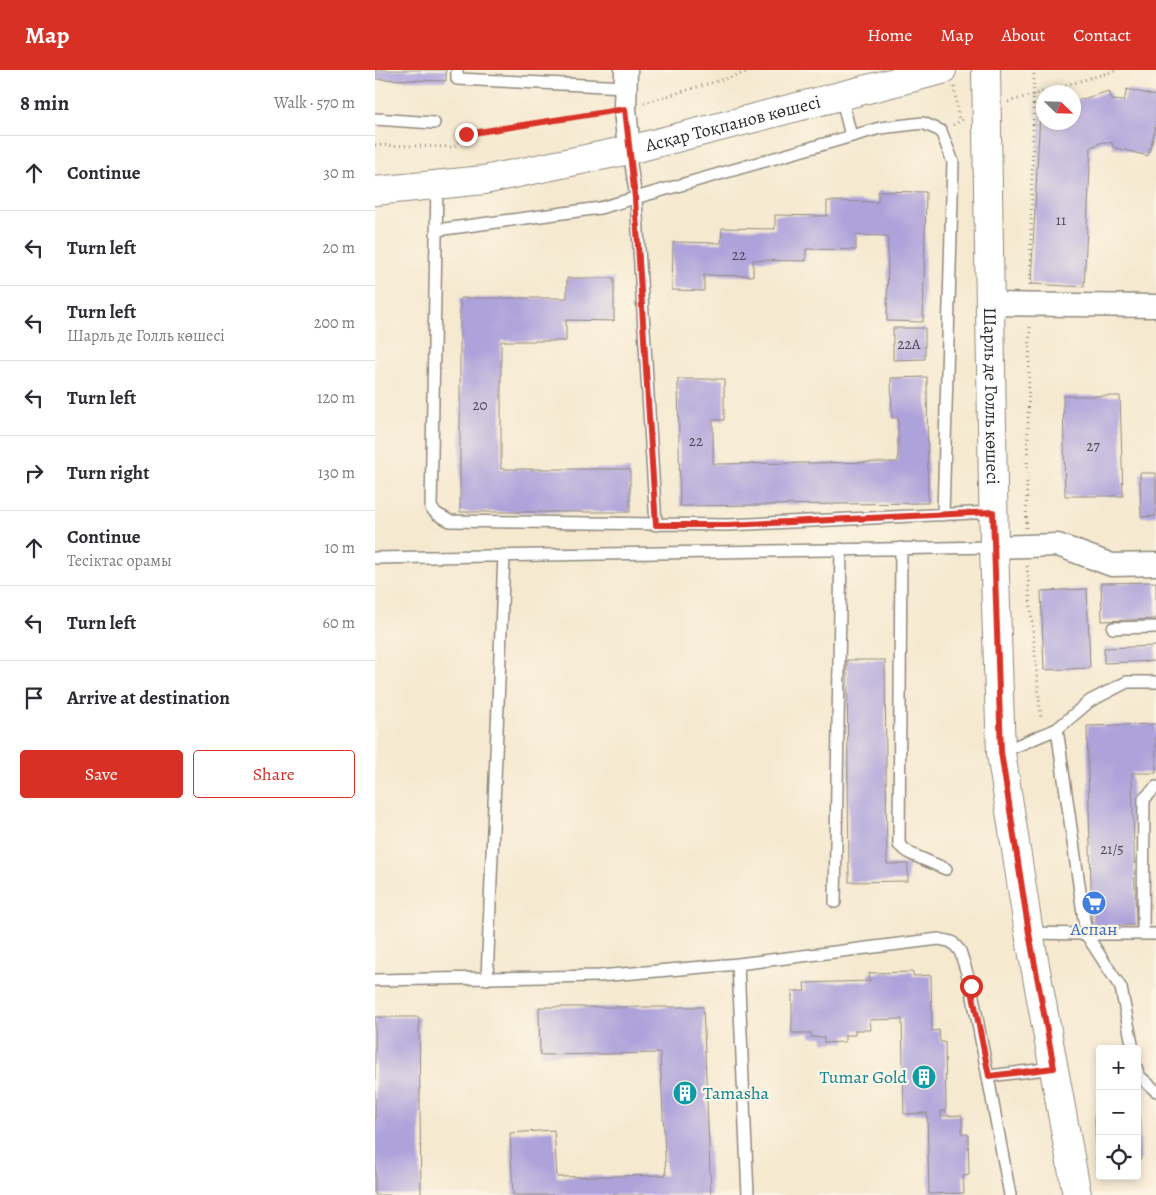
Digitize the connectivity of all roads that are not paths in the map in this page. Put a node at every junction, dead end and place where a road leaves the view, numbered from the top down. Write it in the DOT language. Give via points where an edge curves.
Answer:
graph roads {
  1 [pos="457,70"];
  2 [pos="986,70"];
  3 [pos="947,74"];
  4 [pos="625,89"];
  5 [pos="840,94"];
  6 [pos="375,119"];
  7 [pos="434,123"];
  8 [pos="851,136"];
  9 [pos="629,150"];
  10 [pos="437,185"];
  11 [pos="375,191"];
  12 [pos="635,198"];
  13 [pos="437,230"];
  14 [pos="990,304"];
  15 [pos="1156,306"];
  16 [pos="993,512"];
  17 [pos="943,515"];
  18 [pos="656,525"];
  19 [pos="994,547"];
  20 [pos="901,548"];
  21 [pos="841,549"];
  22 [pos="504,555"];
  23 [pos="375,558"];
  24 [pos="1156,564"];
  25 [pos="1156,627"];
  26 [pos="1113,628"];
  27 [pos="1156,682"];
  28 [pos="1057,729"];
  29 [pos="1001,752"];
  30 [pos="1156,787"];
  31 [pos="946,869"];
  32 [pos="835,902"];
  33 [pos="1029,933"];
  34 [pos="1086,934"];
  35 [pos="1143,934"];
  36 [pos="1156,934"];
  37 [pos="738,964"];
  38 [pos="487,979"];
  39 [pos="375,980"];
  40 [pos="1132,1045"];
  41 [pos="1054,1068"];
  42 [pos="989,1076"];
  43 [pos="1141,1077"];
  44 [pos="1156,1091"];
  45 [pos="748,1195"];
  46 [pos="1010,1195"];
  47 [pos="1077,1195"];
  1 -- 4 [label="lane" via="457,79"];
  2 -- 14 [label="street, Шарль де Голль көшесі"];
  3 -- 5 [label="street, Асқар Тоқпанов көшесі"];
  4 -- 9 [label="street"];
  5 -- 8 [label="lane"];
  5 -- 9 [label="street, Асқар Тоқпанов көшесі"];
  6 -- 7 [label="lane"];
  8 -- 12 [label="lane"];
  8 -- 17 [label="lane" via="880,128 923,123 941,131 953,162"];
  9 -- 10 [label="street, Асқар Тоқпанов көшесі" via="484,180"];
  9 -- 12 [label="lane"];
  10 -- 11 [label="street, Асқар Тоқпанов көшесі"];
  10 -- 13 [label="lane"];
  12 -- 13 [label="lane" via="600,208"];
  12 -- 18 [label="lane"];
  13 -- 18 [label="lane" via="431,508 450,521"];
  14 -- 15 [label="street"];
  14 -- 16 [label="street, Шарль де Голль көшесі"];
  16 -- 17 [label="lane"];
  16 -- 19 [label="street, Шарль де Голль көшесі"];
  17 -- 18 [label="lane" via="728,525"];
  19 -- 20 [label="lane"];
  19 -- 24 [label="street" via="1058,546 1112,565"];
  19 -- 29 [label="street, Шарль де Голль көшесі"];
  20 -- 21 [label="lane"];
  20 -- 31 [label="lane" via="899,845 911,854"];
  21 -- 22 [label="lane"];
  21 -- 32 [label="lane"];
  22 -- 23 [label="lane"];
  22 -- 38 [label="lane"];
  25 -- 26 [label="lane"];
  27 -- 28 [label="lane" via="1127,682 1090,701"];
  28 -- 29 [label="lane"];
  28 -- 34 [label="lane"];
  29 -- 33 [label="street, Шарль де Голль көшесі"];
  30 -- 35 [label="lane" via="1144,799"];
  33 -- 34 [label="lane"];
  33 -- 41 [label="street, Шарль де Голль көшесі"];
  34 -- 35 [label="lane"];
  34 -- 40 [label="lane" via="1121,988"];
  35 -- 36 [label="lane"];
  37 -- 38 [label="lane" via="599,976"];
  37 -- 42 [label="lane" via="939,940 952,942 960,951 971,986"];
  37 -- 45 [label="lane"];
  38 -- 39 [label="lane"];
  41 -- 42 [label="lane"];
  41 -- 47 [label="street, Шарль де Голль көшесі"];
  42 -- 46 [label="lane"];
  43 -- 44 [label="lane"];
}
